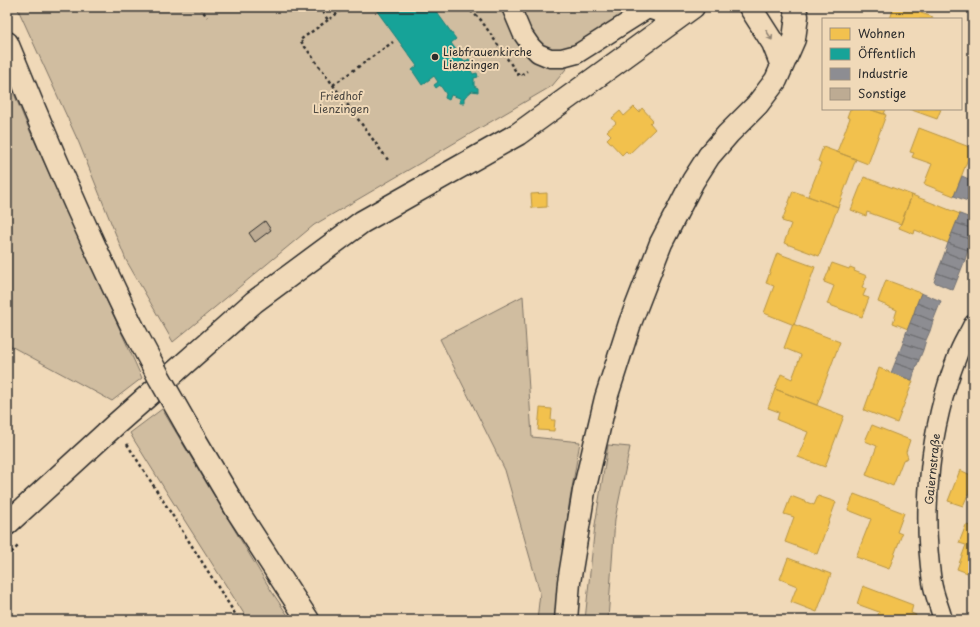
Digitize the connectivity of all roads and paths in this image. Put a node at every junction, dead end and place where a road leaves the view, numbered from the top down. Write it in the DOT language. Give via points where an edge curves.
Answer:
graph roads {
  1 [pos="200,7"];
  2 [pos="319,7"];
  3 [pos="346,7"];
  4 [pos="511,7"];
  5 [pos="693,7"];
  6 [pos="750,7"];
  7 [pos="794,7"];
  8 [pos="207,17"];
  9 [pos="328,20"];
  10 [pos="671,24"];
  11 [pos="393,42"];
  12 [pos="7,43"];
  13 [pos="782,66"];
  14 [pos="333,85"];
  15 [pos="388,160"];
  16 [pos="973,324"];
  17 [pos="115,425"];
  18 [pos="7,524"];
  19 [pos="239,620"];
  20 [pos="308,620"];
  21 [pos="566,620"];
  22 [pos="943,620"];
  1 -- 8 [label="path"];
  2 -- 9 [label="path"];
  3 -- 9 [label="path"];
  4 -- 10 [label="street" via="522,33 531,46 538,53 550,58 577,54 648,9 660,14"];
  5 -- 10 [label="main road"];
  6 -- 13 [label="main road, one-way" via="773,43"];
  7 -- 13 [label="main road" via="797,16 794,39"];
  9 -- 14 [label="path" via="300,40"];
  10 -- 17 [label="main road" via="518,134 362,222 254,302"];
  11 -- 14 [label="path"];
  12 -- 20 [label="main road, bridge" via="37,118 132,326 238,512"];
  13 -- 21 [label="main road" via="776,80 757,105 709,156 692,181 661,242 630,323 606,398 584,491 569,582"];
  14 -- 15 [label="path"];
  16 -- 22 [label="street, Gaiernstraße" via="957,356 944,396 931,457 929,549 932,583"];
  17 -- 18 [label="main road"];
  17 -- 19 [label="path"];
}
